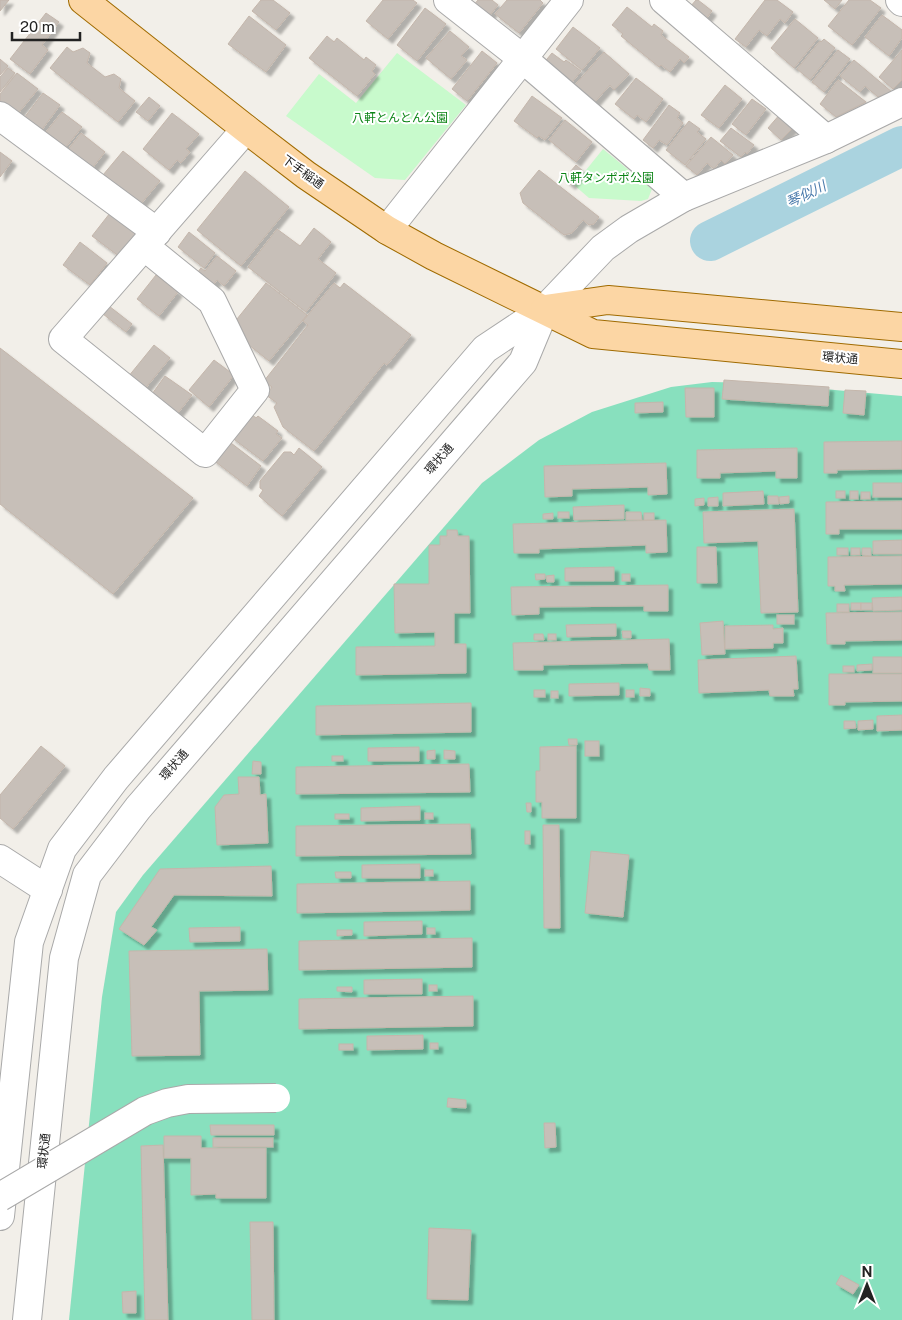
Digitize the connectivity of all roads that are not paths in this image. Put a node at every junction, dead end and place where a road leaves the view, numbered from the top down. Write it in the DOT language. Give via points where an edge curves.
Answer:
graph roads {
  1 [pos="83,0"];
  2 [pos="448,0"];
  3 [pos="569,0"];
  4 [pos="664,0"];
  5 [pos="522,58"];
  6 [pos="902,102"];
  7 [pos="0,116"];
  8 [pos="246,129"];
  9 [pos="826,139"];
  10 [pos="684,197"];
  11 [pos="387,230"];
  12 [pos="150,239"];
  13 [pos="545,309"];
  14 [pos="902,327"];
  15 [pos="902,364"];
  16 [pos="0,859"];
  17 [pos="48,890"];
  18 [pos="276,1098"];
  19 [pos="0,1197"];
  20 [pos="0,1216"];
  21 [pos="27,1320"];
  1 -- 8 [label="main road, 下手稲通"];
  2 -- 5 [label="street"];
  3 -- 5 [label="street"];
  4 -- 9 [label="street"];
  5 -- 10 [label="street"];
  5 -- 11 [label="street"];
  6 -- 9 [label="street"];
  7 -- 12 [label="street"];
  8 -- 11 [label="main road, 下手稲通"];
  8 -- 12 [label="street"];
  9 -- 10 [label="street"];
  10 -- 13 [label="street" via="629,229 604,248"];
  11 -- 13 [label="main road, 下手稲通"];
  12 -- 12 [label="street" via="63,339 205,454 254,390 212,301"];
  13 -- 14 [label="main road" via="608,300"];
  13 -- 15 [label="main road, 環状通" via="593,334"];
  13 -- 17 [label="street" via="485,349 116,778 62,849"];
  13 -- 21 [label="street, 環状通" via="523,362 138,808 87,875 64,958"];
  16 -- 17 [label="street"];
  17 -- 20 [label="street" via="29,942"];
  18 -- 19 [label="street, bridge" via="188,1099 167,1103 145,1111"];
}
